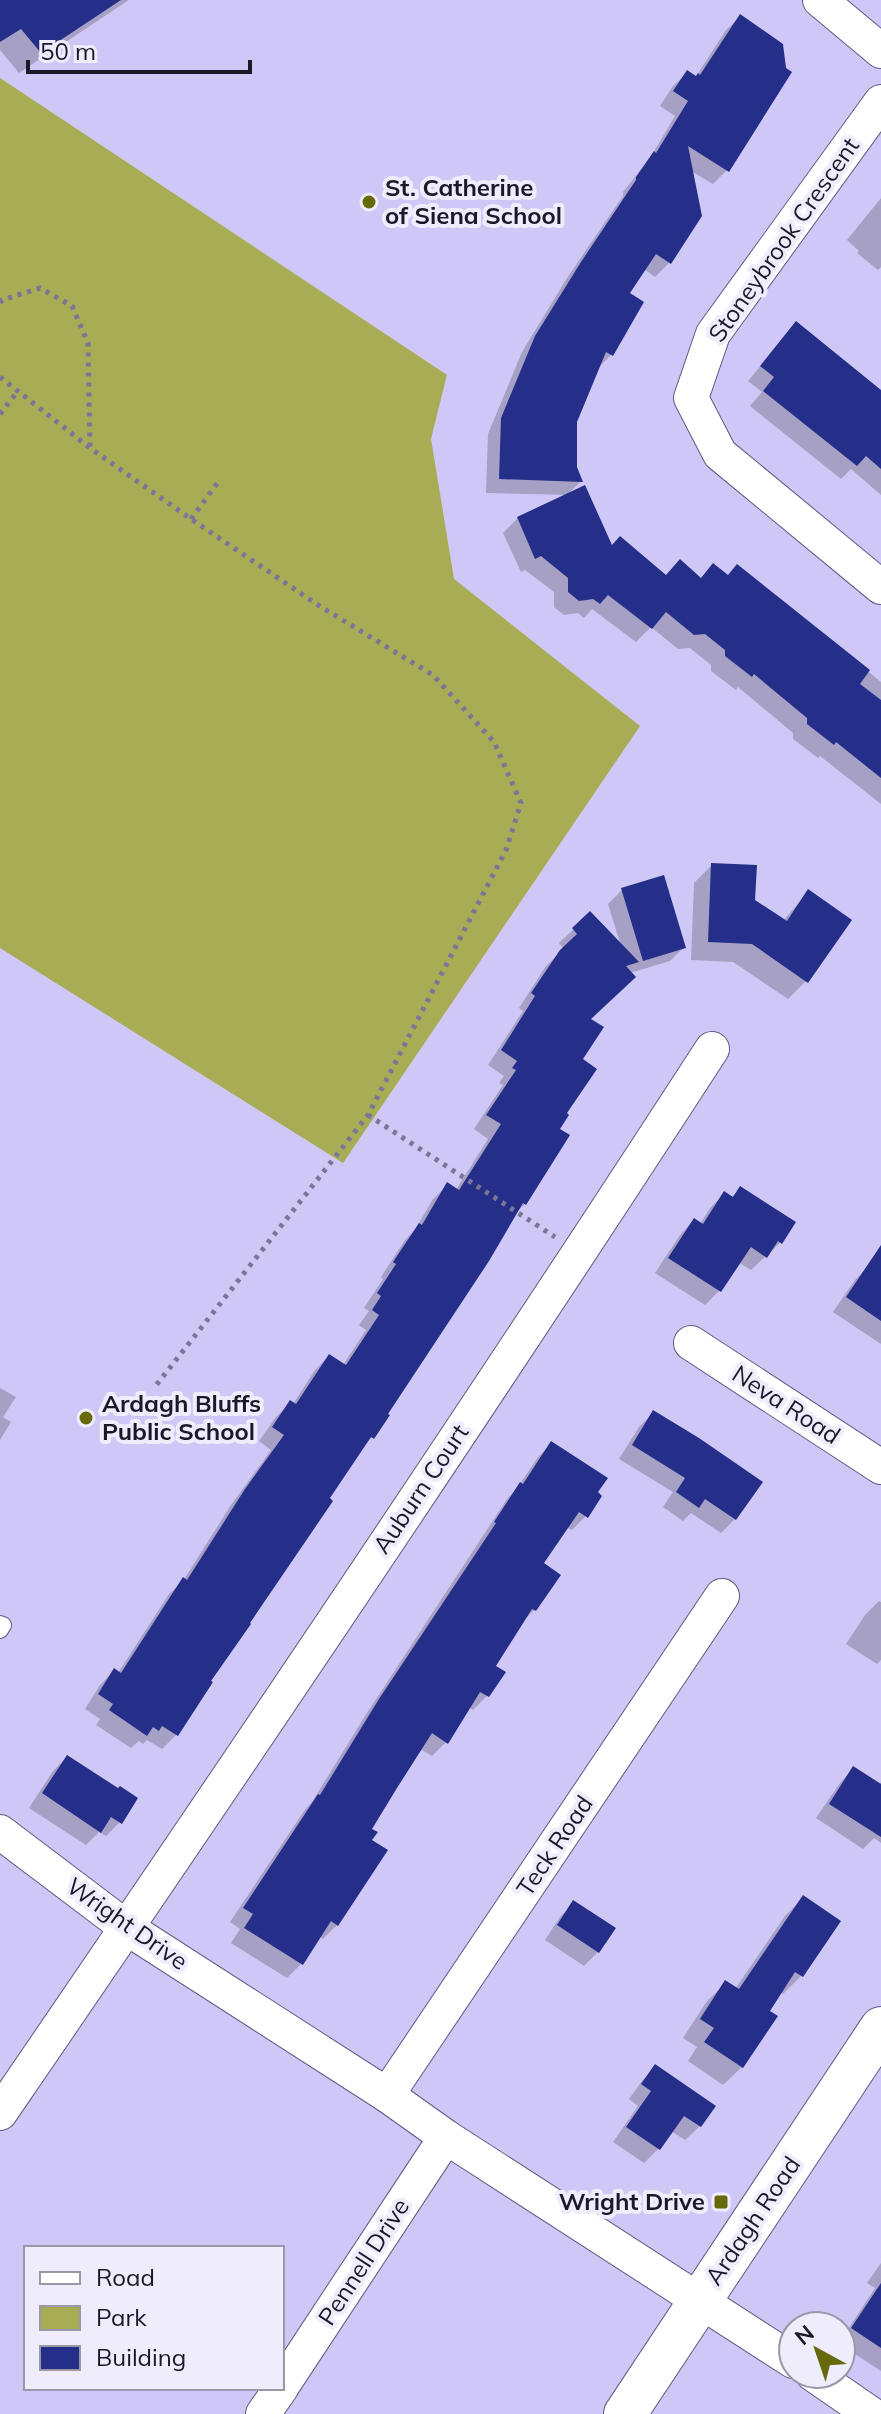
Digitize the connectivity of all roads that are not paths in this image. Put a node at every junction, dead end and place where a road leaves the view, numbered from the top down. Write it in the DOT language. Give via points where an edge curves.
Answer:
graph roads {
  1 [pos="820,0"];
  2 [pos="881,51"];
  3 [pos="881,102"];
  4 [pos="881,587"];
  5 [pos="712,1049"];
  6 [pos="691,1343"];
  7 [pos="881,1467"];
  8 [pos="722,1596"];
  9 [pos="0,1624"];
  10 [pos="0,1630"];
  11 [pos="0,1832"];
  12 [pos="127,1928"];
  13 [pos="881,2028"];
  14 [pos="387,2095"];
  15 [pos="0,2113"];
  16 [pos="446,2137"];
  17 [pos="699,2301"];
  18 [pos="777,2350"];
  19 [pos="284,2382"];
  20 [pos="279,2390"];
  21 [pos="836,2390"];
  22 [pos="263,2414"];
  23 [pos="625,2414"];
  24 [pos="871,2414"];
  1 -- 2 [label="street"];
  3 -- 4 [label="street, Stoneybrook Crescent" via="713,334 691,398 720,454"];
  5 -- 12 [label="street, Auburn Court"];
  6 -- 7 [label="street, Neva Road"];
  8 -- 14 [label="street, Teck Road"];
  9 -- 10 [label="lane"];
  11 -- 12 [label="street, Wright Drive"];
  12 -- 14 [label="street, Wright Drive"];
  12 -- 15 [label="street, Auburn Court"];
  13 -- 17 [label="street, Ardagh Road"];
  14 -- 16 [label="street, Wright Drive"];
  16 -- 17 [label="street, Wright Drive"];
  16 -- 19 [label="street, Pennell Drive"];
  17 -- 18 [label="street, Wright Drive"];
  17 -- 23 [label="street, Ardagh Road"];
  20 -- 22 [label="street, Pennell Drive"];
  21 -- 24 [label="street"];
}
